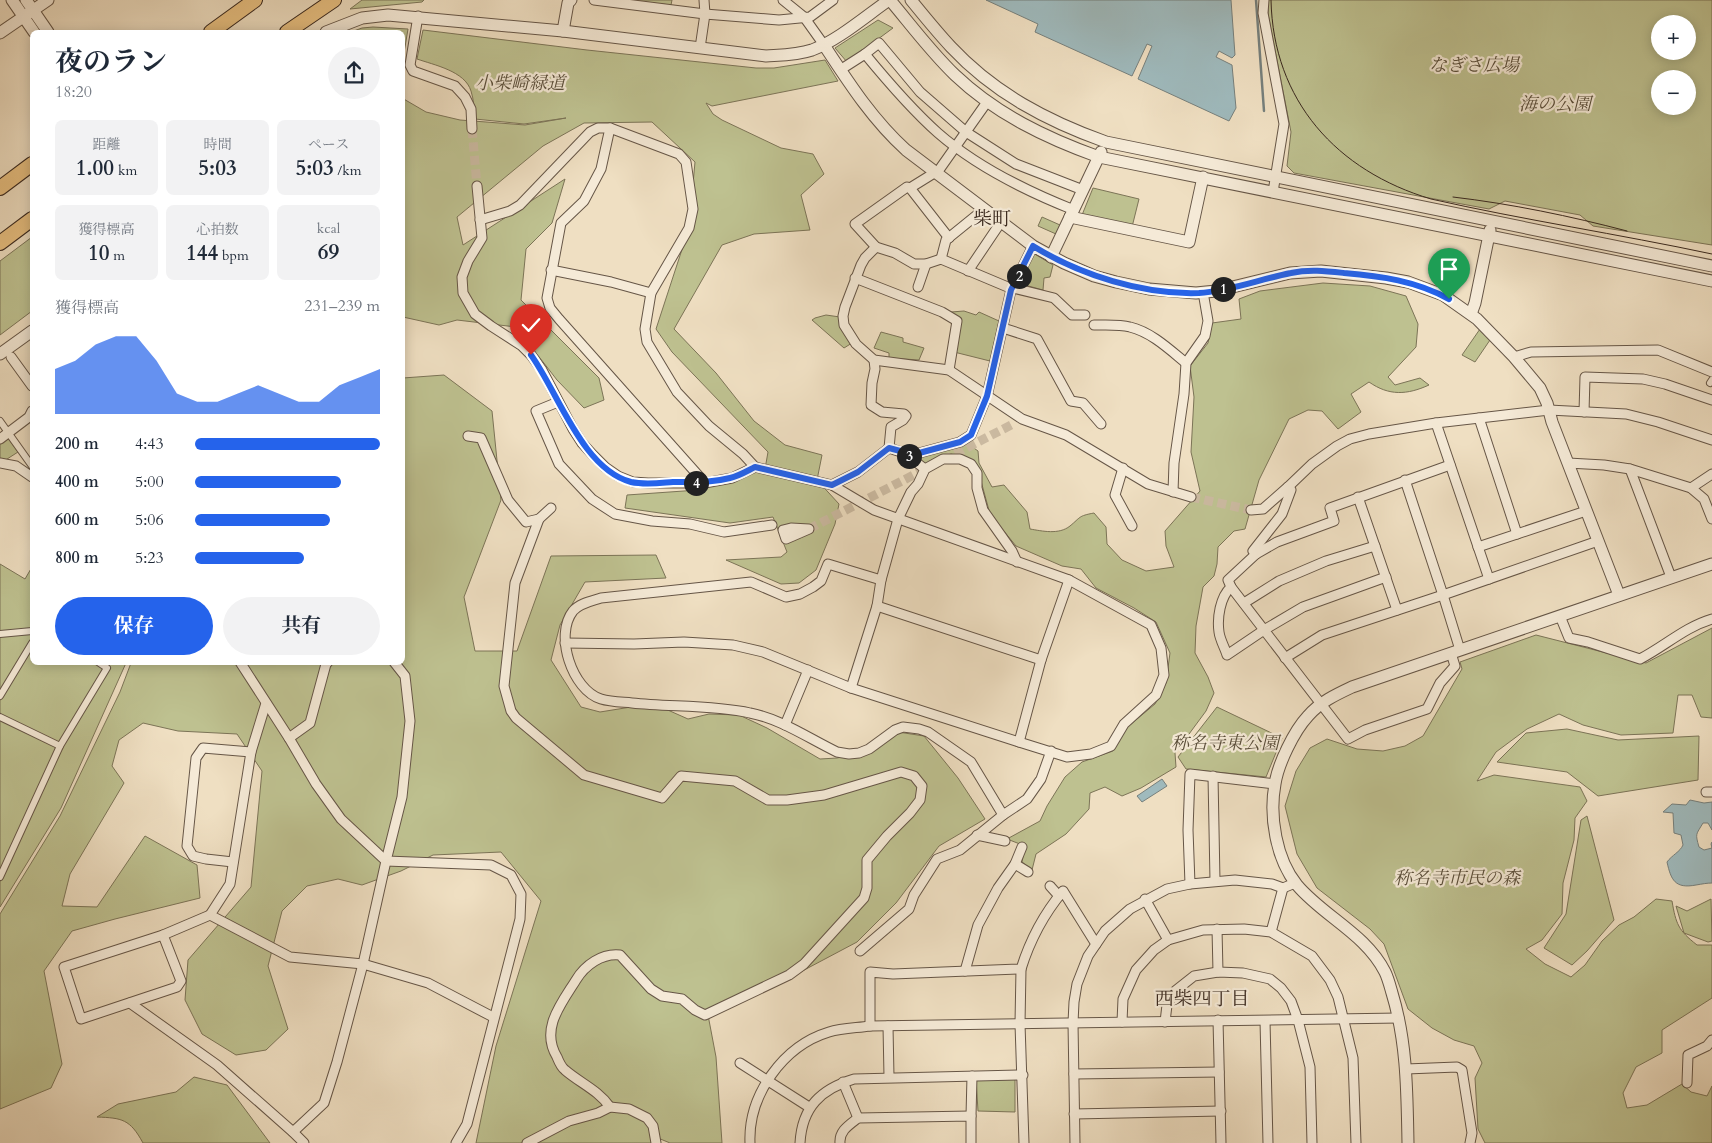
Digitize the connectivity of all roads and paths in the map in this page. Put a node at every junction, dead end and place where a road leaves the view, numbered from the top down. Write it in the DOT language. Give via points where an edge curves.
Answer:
graph roads {
  1 [pos="12,0"];
  2 [pos="26,0"];
  3 [pos="48,0"];
  4 [pos="255,0"];
  5 [pos="334,0"];
  6 [pos="571,0"];
  7 [pos="594,0"];
  8 [pos="704,0"];
  9 [pos="783,0"];
  10 [pos="833,0"];
  11 [pos="890,0"];
  12 [pos="911,0"];
  13 [pos="1264,0"];
  14 [pos="28,14"];
  15 [pos="705,14"];
  16 [pos="418,16"];
  17 [pos="804,17"];
  18 [pos="33,30"];
  19 [pos="46,30"];
  20 [pos="214,30"];
  21 [pos="290,30"];
  22 [pos="331,30"];
  23 [pos="563,31"];
  24 [pos="0,33"];
  25 [pos="824,45"];
  26 [pos="700,48"];
  27 [pos="865,54"];
  28 [pos="840,70"];
  29 [pos="920,92"];
  30 [pos="987,102"];
  31 [pos="908,104"];
  32 [pos="610,128"];
  33 [pos="472,129"];
  34 [pos="966,132"];
  35 [pos="1106,142"];
  36 [pos="955,146"];
  37 [pos="1099,157"];
  38 [pos="30,166"];
  39 [pos="936,173"];
  40 [pos="1203,178"];
  41 [pos="1276,178"];
  42 [pos="477,186"];
  43 [pos="0,188"];
  44 [pos="910,188"];
  45 [pos="1083,190"];
  46 [pos="1273,192"];
  47 [pos="983,210"];
  48 [pos="1072,213"];
  49 [pos="480,220"];
  50 [pos="30,221"];
  51 [pos="1001,222"];
  52 [pos="1491,222"];
  53 [pos="1489,236"];
  54 [pos="949,238"];
  55 [pos="0,243"];
  56 [pos="1033,246"];
  57 [pos="876,247"];
  58 [pos="1051,257"];
  59 [pos="941,259"];
  60 [pos="926,264"];
  61 [pos="1712,266"];
  62 [pos="551,270"];
  63 [pos="968,271"];
  64 [pos="855,278"];
  65 [pos="1712,281"];
  66 [pos="918,287"];
  67 [pos="1013,288"];
  68 [pos="1200,293"];
  69 [pos="651,294"];
  70 [pos="1470,314"];
  71 [pos="1085,315"];
  72 [pos="1094,325"];
  73 [pos="1003,328"];
  74 [pos="30,333"];
  75 [pos="6,356"];
  76 [pos="1514,357"];
  77 [pos="874,360"];
  78 [pos="1186,363"];
  79 [pos="949,370"];
  80 [pos="1712,372"];
  81 [pos="30,384"];
  82 [pos="987,396"];
  83 [pos="1712,400"];
  84 [pos="558,402"];
  85 [pos="1549,410"];
  86 [pos="1584,412"];
  87 [pos="30,417"];
  88 [pos="1479,418"];
  89 [pos="0,421"];
  90 [pos="1436,423"];
  91 [pos="1101,424"];
  92 [pos="9,433"];
  93 [pos="468,436"];
  94 [pos="0,439"];
  95 [pos="1712,440"];
  96 [pos="889,448"];
  97 [pos="908,456"];
  98 [pos="0,463"];
  99 [pos="30,463"];
  100 [pos="1568,463"];
  101 [pos="1450,465"];
  102 [pos="755,467"];
  103 [pos="1123,468"];
  104 [pos="925,469"];
  105 [pos="1630,469"];
  106 [pos="1712,474"];
  107 [pos="30,476"];
  108 [pos="1405,480"];
  109 [pos="705,483"];
  110 [pos="832,485"];
  111 [pos="1288,487"];
  112 [pos="1691,488"];
  113 [pos="1173,492"];
  114 [pos="1191,497"];
  115 [pos="1358,497"];
  116 [pos="551,508"];
  117 [pos="1251,510"];
  118 [pos="1586,510"];
  119 [pos="539,518"];
  120 [pos="898,519"];
  121 [pos="1712,519"];
  122 [pos="772,525"];
  123 [pos="1132,526"];
  124 [pos="1517,534"];
  125 [pos="1598,541"];
  126 [pos="1375,546"];
  127 [pos="1478,547"];
  128 [pos="1256,554"];
  129 [pos="1017,562"];
  130 [pos="1712,564"];
  131 [pos="1386,577"];
  132 [pos="1671,577"];
  133 [pos="1489,579"];
  134 [pos="881,580"];
  135 [pos="1069,580"];
  136 [pos="1231,587"];
  137 [pos="1443,595"];
  138 [pos="1619,595"];
  139 [pos="1244,603"];
  140 [pos="877,606"];
  141 [pos="1397,610"];
  142 [pos="1560,616"];
  143 [pos="1712,619"];
  144 [pos="1264,630"];
  145 [pos="30,631"];
  146 [pos="0,634"];
  147 [pos="565,644"];
  148 [pos="30,646"];
  149 [pos="1455,651"];
  150 [pos="1285,658"];
  151 [pos="1042,660"];
  152 [pos="102,665"];
  153 [pos="242,665"];
  154 [pos="326,665"];
  155 [pos="396,665"];
  156 [pos="808,670"];
  157 [pos="851,688"];
  158 [pos="0,696"];
  159 [pos="266,703"];
  160 [pos="1321,704"];
  161 [pos="0,717"];
  162 [pos="785,725"];
  163 [pos="289,738"];
  164 [pos="1019,742"];
  165 [pos="60,746"];
  166 [pos="1051,750"];
  167 [pos="251,752"];
  168 [pos="1213,776"];
  169 [pos="1275,784"];
  170 [pos="1003,815"];
  171 [pos="978,835"];
  172 [pos="1005,840"];
  173 [pos="1022,847"];
  174 [pos="386,861"];
  175 [pos="233,862"];
  176 [pos="1015,864"];
  177 [pos="1028,872"];
  178 [pos="0,877"];
  179 [pos="1215,882"];
  180 [pos="1295,883"];
  181 [pos="1190,884"];
  182 [pos="1050,886"];
  183 [pos="1283,888"];
  184 [pos="1059,896"];
  185 [pos="1145,899"];
  186 [pos="210,916"];
  187 [pos="1217,929"];
  188 [pos="1271,932"];
  189 [pos="163,935"];
  190 [pos="1168,940"];
  191 [pos="1096,944"];
  192 [pos="860,951"];
  193 [pos="363,964"];
  194 [pos="1020,969"];
  195 [pos="965,971"];
  196 [pos="1218,972"];
  197 [pos="130,1003"];
  198 [pos="493,1017"];
  199 [pos="1399,1018"];
  200 [pos="1344,1019"];
  201 [pos="1218,1020"];
  202 [pos="1298,1020"];
  203 [pos="1265,1021"];
  204 [pos="1122,1022"];
  205 [pos="1165,1022"];
  206 [pos="1073,1023"];
  207 [pos="1020,1024"];
  208 [pos="870,1026"];
  209 [pos="888,1026"];
  210 [pos="1712,1040"];
  211 [pos="740,1064"];
  212 [pos="1406,1069"];
  213 [pos="1219,1072"];
  214 [pos="1074,1074"];
  215 [pos="1022,1075"];
  216 [pos="972,1076"];
  217 [pos="889,1077"];
  218 [pos="768,1081"];
  219 [pos="843,1082"];
  220 [pos="1687,1083"];
  221 [pos="610,1106"];
  222 [pos="809,1107"];
  223 [pos="1220,1111"];
  224 [pos="1074,1114"];
  225 [pos="971,1116"];
  226 [pos="858,1118"];
  227 [pos="294,1132"];
  228 [pos="304,1143"];
  229 [pos="456,1143"];
  230 [pos="527,1143"];
  231 [pos="656,1143"];
  232 [pos="750,1143"];
  233 [pos="800,1143"];
  234 [pos="840,1143"];
  235 [pos="971,1143"];
  236 [pos="1024,1143"];
  237 [pos="1075,1143"];
  238 [pos="1222,1143"];
  239 [pos="1268,1143"];
  240 [pos="1312,1143"];
  241 [pos="1356,1143"];
  242 [pos="1408,1143"];
  243 [pos="1470,1143"];
  1 -- 14 [label="street"];
  2 -- 14 [label="street"];
  3 -- 14 [label="street"];
  4 -- 20 [label="highway"];
  5 -- 21 [label="highway"];
  6 -- 23 [label="street"];
  7 -- 15 [label="street"];
  8 -- 15 [label="street"];
  9 -- 17 [label="street"];
  10 -- 17 [label="street" via="810,17"];
  11 -- 25 [label="street"];
  11 -- 30 [label="street" via="950,70"];
  12 -- 35 [label="street" via="949,46 1011,98 1064,126"];
  13 -- 41 [label="street" via="1263,13 1284,124"];
  14 -- 18 [label="street"];
  14 -- 19 [label="street"];
  14 -- 24 [label="street"];
  15 -- 17 [label="street" via="779,20"];
  15 -- 26 [label="street"];
  16 -- 22 [label="street" via="362,18"];
  16 -- 23 [label="street"];
  16 -- 33 [label="street" via="410,65 413,71 455,86 470,109"];
  17 -- 25 [label="street"];
  23 -- 26 [label="street"];
  25 -- 26 [label="street" via="792,54 766,56"];
  25 -- 28 [label="street"];
  27 -- 28 [label="street"];
  27 -- 29 [label="street" via="879,43"];
  27 -- 31 [label="street"];
  28 -- 39 [label="street" via="888,133"];
  29 -- 31 [label="street"];
  29 -- 34 [label="street"];
  30 -- 34 [label="street"];
  30 -- 37 [label="street" via="1040,133"];
  31 -- 36 [label="street"];
  32 -- 49 [label="street" via="590,132 520,205"];
  32 -- 62 [label="street" via="601,169 584,201 561,223"];
  32 -- 69 [label="street" via="679,154 686,162 693,209 689,228"];
  34 -- 36 [label="street"];
  34 -- 45 [label="street" via="1016,164"];
  35 -- 37 [label="street"];
  35 -- 41 [label="street"];
  36 -- 39 [label="street"];
  36 -- 48 [label="street" via="1000,176"];
  37 -- 40 [label="street"];
  37 -- 45 [label="street"];
  38 -- 43 [label="highway"];
  39 -- 44 [label="street"];
  39 -- 47 [label="street"];
  40 -- 46 [label="street"];
  40 -- 48 [label="street" via="1189,242"];
  41 -- 46 [label="street"];
  41 -- 52 [label="street"];
  42 -- 49 [label="street"];
  44 -- 54 [label="street"];
  44 -- 57 [label="street" via="896,193 855,224"];
  45 -- 48 [label="street"];
  46 -- 53 [label="street"];
  47 -- 51 [label="street"];
  47 -- 54 [label="street"];
  48 -- 58 [label="street"];
  49 -- 84 [label="street" via="482,238 462,277 463,292 475,314 531,355"];
  50 -- 55 [label="highway"];
  51 -- 56 [label="street"];
  51 -- 63 [label="street"];
  52 -- 53 [label="street"];
  52 -- 61 [label="street"];
  53 -- 65 [label="street"];
  53 -- 70 [label="street"];
  54 -- 59 [label="street"];
  56 -- 58 [label="street"];
  56 -- 67 [label="street"];
  57 -- 60 [label="street" via="914,264"];
  57 -- 64 [label="street" via="865,258"];
  58 -- 68 [label="street" via="1116,282 1149,289"];
  59 -- 60 [label="street"];
  59 -- 63 [label="street"];
  60 -- 66 [label="street"];
  62 -- 69 [label="street"];
  62 -- 109 [label="street" via="547,298 550,308"];
  63 -- 67 [label="street"];
  64 -- 77 [label="street" via="845,307 844,325 856,344"];
  64 -- 79 [label="street" via="958,321"];
  67 -- 71 [label="street" via="1054,298 1072,315"];
  67 -- 73 [label="street"];
  68 -- 70 [label="street" via="1290,273 1321,271 1408,282 1443,296"];
  68 -- 78 [label="street" via="1208,321 1205,336"];
  69 -- 102 [label="street" via="645,319 647,342 677,392"];
  70 -- 76 [label="street"];
  72 -- 78 [label="street" via="1130,327 1141,331"];
  73 -- 82 [label="street"];
  73 -- 91 [label="street" via="1037,339 1071,401 1083,403"];
  74 -- 75 [label="street"];
  75 -- 81 [label="street"];
  76 -- 80 [label="street" via="1531,352 1658,350"];
  76 -- 85 [label="street" via="1540,388"];
  77 -- 79 [label="street"];
  77 -- 96 [label="street" via="871,405 882,412 906,416 891,427"];
  78 -- 113 [label="street"];
  79 -- 82 [label="street"];
  82 -- 97 [label="street" via="971,435 960,442"];
  82 -- 103 [label="street" via="1018,422 1066,435"];
  83 -- 86 [label="street" via="1643,379 1585,377"];
  84 -- 109 [label="street" via="582,443 618,476 648,484"];
  84 -- 122 [label="street" via="536,411 560,464 592,499 615,514 724,532"];
  85 -- 86 [label="street"];
  85 -- 88 [label="street"];
  85 -- 100 [label="street"];
  86 -- 95 [label="street" via="1626,414"];
  87 -- 92 [label="street"];
  88 -- 90 [label="street"];
  88 -- 124 [label="street"];
  89 -- 92 [label="street"];
  90 -- 101 [label="street"];
  90 -- 111 [label="street" via="1350,439"];
  92 -- 94 [label="street"];
  92 -- 99 [label="street"];
  93 -- 119 [label="street" via="481,438 508,500 526,522"];
  96 -- 97 [label="street"];
  96 -- 110 [label="street" via="864,468"];
  97 -- 104 [label="street"];
  98 -- 107 [label="street" via="16,466"];
  100 -- 105 [label="street"];
  100 -- 118 [label="street"];
  101 -- 108 [label="street"];
  101 -- 127 [label="street"];
  102 -- 109 [label="street" via="732,478"];
  102 -- 110 [label="street"];
  103 -- 113 [label="street" via="1148,484"];
  103 -- 123 [label="street" via="1115,495"];
  104 -- 120 [label="street"];
  104 -- 129 [label="street" via="943,459 960,459 971,464 977,473 976,488 983,510"];
  105 -- 112 [label="street"];
  105 -- 132 [label="street"];
  106 -- 112 [label="street"];
  108 -- 115 [label="street"];
  108 -- 137 [label="street"];
  110 -- 120 [label="street" via="874,510"];
  111 -- 117 [label="street" via="1263,508"];
  111 -- 128 [label="street" via="1291,490 1282,514 1253,551"];
  112 -- 121 [label="street" via="1704,499"];
  113 -- 114 [label="street"];
  115 -- 126 [label="street"];
  115 -- 128 [label="street" via="1330,508 1334,521 1277,542"];
  116 -- 119 [label="street"];
  118 -- 124 [label="street"];
  118 -- 125 [label="street"];
  119 -- 221 [label="street" via="515,583 504,686 516,718 584,775 662,798 680,776 735,781 768,800 824,795 901,772 914,776 922,786 920,800 867,860 864,898 818,951 789,975 705,1015 682,999 662,996 651,989 620,955 604,956 587,966 558,1009 549,1036 564,1069 602,1096"];
  120 -- 129 [label="street"];
  120 -- 134 [label="street"];
  124 -- 127 [label="street"];
  125 -- 133 [label="street"];
  125 -- 138 [label="street"];
  126 -- 131 [label="street"];
  126 -- 139 [label="street" via="1326,561 1279,581"];
  127 -- 133 [label="street"];
  128 -- 136 [label="street" via="1228,580"];
  129 -- 135 [label="street"];
  130 -- 132 [label="street"];
  131 -- 141 [label="street"];
  131 -- 144 [label="street" via="1303,607"];
  132 -- 138 [label="street"];
  133 -- 137 [label="street"];
  134 -- 140 [label="street"];
  134 -- 147 [label="street" via="828,564 822,580 800,594 786,597 751,582 600,598 574,610 568,621"];
  135 -- 151 [label="street"];
  135 -- 166 [label="street" via="1151,625 1161,648 1164,675 1156,695 1124,724 1111,746 1091,754 1067,756"];
  136 -- 139 [label="street"];
  136 -- 144 [label="street" via="1219,610 1219,634 1228,655"];
  137 -- 141 [label="street"];
  137 -- 149 [label="street"];
  138 -- 142 [label="street"];
  139 -- 144 [label="street"];
  140 -- 151 [label="street"];
  140 -- 157 [label="street"];
  141 -- 150 [label="street" via="1322,636"];
  142 -- 143 [label="street" via="1569,638 1640,659 1686,630"];
  142 -- 149 [label="street"];
  144 -- 150 [label="street"];
  145 -- 146 [label="street"];
  147 -- 156 [label="street" via="684,642 733,645 763,652"];
  147 -- 162 [label="street" via="576,675 600,699 748,712"];
  148 -- 158 [label="street"];
  149 -- 160 [label="street" via="1352,687"];
  149 -- 160 [label="street" via="1455,666 1440,683 1427,709 1348,739"];
  150 -- 160 [label="street"];
  151 -- 164 [label="street"];
  152 -- 165 [label="street" via="107,668"];
  153 -- 159 [label="street"];
  154 -- 163 [label="street" via="310,723"];
  155 -- 174 [label="street" via="405,676 410,721 402,797"];
  156 -- 157 [label="street"];
  156 -- 162 [label="street"];
  157 -- 164 [label="street"];
  159 -- 163 [label="street"];
  159 -- 167 [label="street"];
  160 -- 169 [label="street" via="1296,734"];
  161 -- 165 [label="street"];
  162 -- 170 [label="street" via="837,752 849,754 869,749 902,727 928,732 971,762"];
  163 -- 174 [label="street" via="341,819"];
  164 -- 166 [label="street"];
  165 -- 178 [label="street"];
  166 -- 170 [label="street" via="1041,779 1026,799"];
  167 -- 175 [label="street"];
  167 -- 175 [label="street" via="203,748 196,758 187,846 193,856"];
  168 -- 169 [label="street"];
  168 -- 179 [label="street"];
  168 -- 181 [label="street" via="1190,774"];
  169 -- 180 [label="street" via="1275,826 1279,848"];
  170 -- 171 [label="street"];
  171 -- 172 [label="street"];
  171 -- 192 [label="street" via="960,850 937,859 909,909"];
  173 -- 176 [label="street"];
  174 -- 193 [label="street"];
  174 -- 198 [label="street" via="491,865 511,875 521,894 520,919"];
  175 -- 186 [label="street" via="230,884"];
  176 -- 177 [label="street"];
  176 -- 195 [label="street" via="978,925"];
  179 -- 181 [label="street"];
  179 -- 183 [label="street" via="1235,880"];
  180 -- 183 [label="street"];
  180 -- 199 [label="street" via="1376,956 1386,973"];
  181 -- 185 [label="street" via="1167,889"];
  182 -- 184 [label="street"];
  183 -- 188 [label="street"];
  184 -- 191 [label="street" via="1062,891"];
  184 -- 194 [label="street" via="1039,924"];
  185 -- 190 [label="street"];
  185 -- 191 [label="street" via="1116,920"];
  186 -- 189 [label="street"];
  186 -- 193 [label="street" via="290,957"];
  187 -- 188 [label="street"];
  187 -- 190 [label="street"];
  187 -- 196 [label="street"];
  188 -- 200 [label="street" via="1312,956 1330,980"];
  189 -- 197 [label="street" via="180,981 177,988"];
  189 -- 197 [label="street" via="64,967 81,1019"];
  190 -- 204 [label="street" via="1136,970 1123,999"];
  191 -- 206 [label="street" via="1077,984"];
  193 -- 198 [label="street" via="428,983"];
  193 -- 227 [label="street" via="324,1102"];
  194 -- 195 [label="street"];
  194 -- 207 [label="street"];
  195 -- 208 [label="street" via="870,972"];
  196 -- 202 [label="street" via="1270,979 1291,1001"];
  196 -- 205 [label="street" via="1194,976 1175,991 1167,1005"];
  197 -- 227 [label="street" via="218,1065"];
  198 -- 229 [label="street" via="467,1124"];
  199 -- 200 [label="street"];
  199 -- 212 [label="street"];
  200 -- 202 [label="street"];
  200 -- 241 [label="street" via="1353,1058"];
  201 -- 203 [label="street"];
  201 -- 205 [label="street"];
  201 -- 213 [label="street"];
  202 -- 203 [label="street"];
  202 -- 240 [label="street" via="1310,1067"];
  203 -- 239 [label="street"];
  204 -- 205 [label="street"];
  204 -- 206 [label="street"];
  206 -- 207 [label="street"];
  206 -- 214 [label="street"];
  207 -- 209 [label="street"];
  207 -- 215 [label="street"];
  208 -- 209 [label="street"];
  208 -- 218 [label="street" via="828,1032 807,1043 787,1055"];
  209 -- 217 [label="street"];
  210 -- 220 [label="street" via="1688,1055"];
  211 -- 218 [label="street"];
  212 -- 242 [label="street"];
  212 -- 243 [label="street" via="1462,1070 1472,1133"];
  213 -- 214 [label="street"];
  213 -- 223 [label="street"];
  214 -- 224 [label="street"];
  215 -- 216 [label="street"];
  215 -- 236 [label="street"];
  216 -- 217 [label="street"];
  216 -- 225 [label="street"];
  217 -- 219 [label="street"];
  218 -- 222 [label="street"];
  218 -- 232 [label="street" via="759,1096 750,1124"];
  219 -- 222 [label="street"];
  219 -- 226 [label="street"];
  221 -- 230 [label="street" via="569,1121"];
  221 -- 231 [label="street" via="629,1109 647,1118"];
  222 -- 233 [label="street"];
  223 -- 224 [label="street"];
  223 -- 238 [label="street"];
  224 -- 237 [label="street"];
  225 -- 226 [label="street"];
  225 -- 235 [label="street"];
  226 -- 234 [label="street" via="844,1130"];
  227 -- 228 [label="street"];
}
